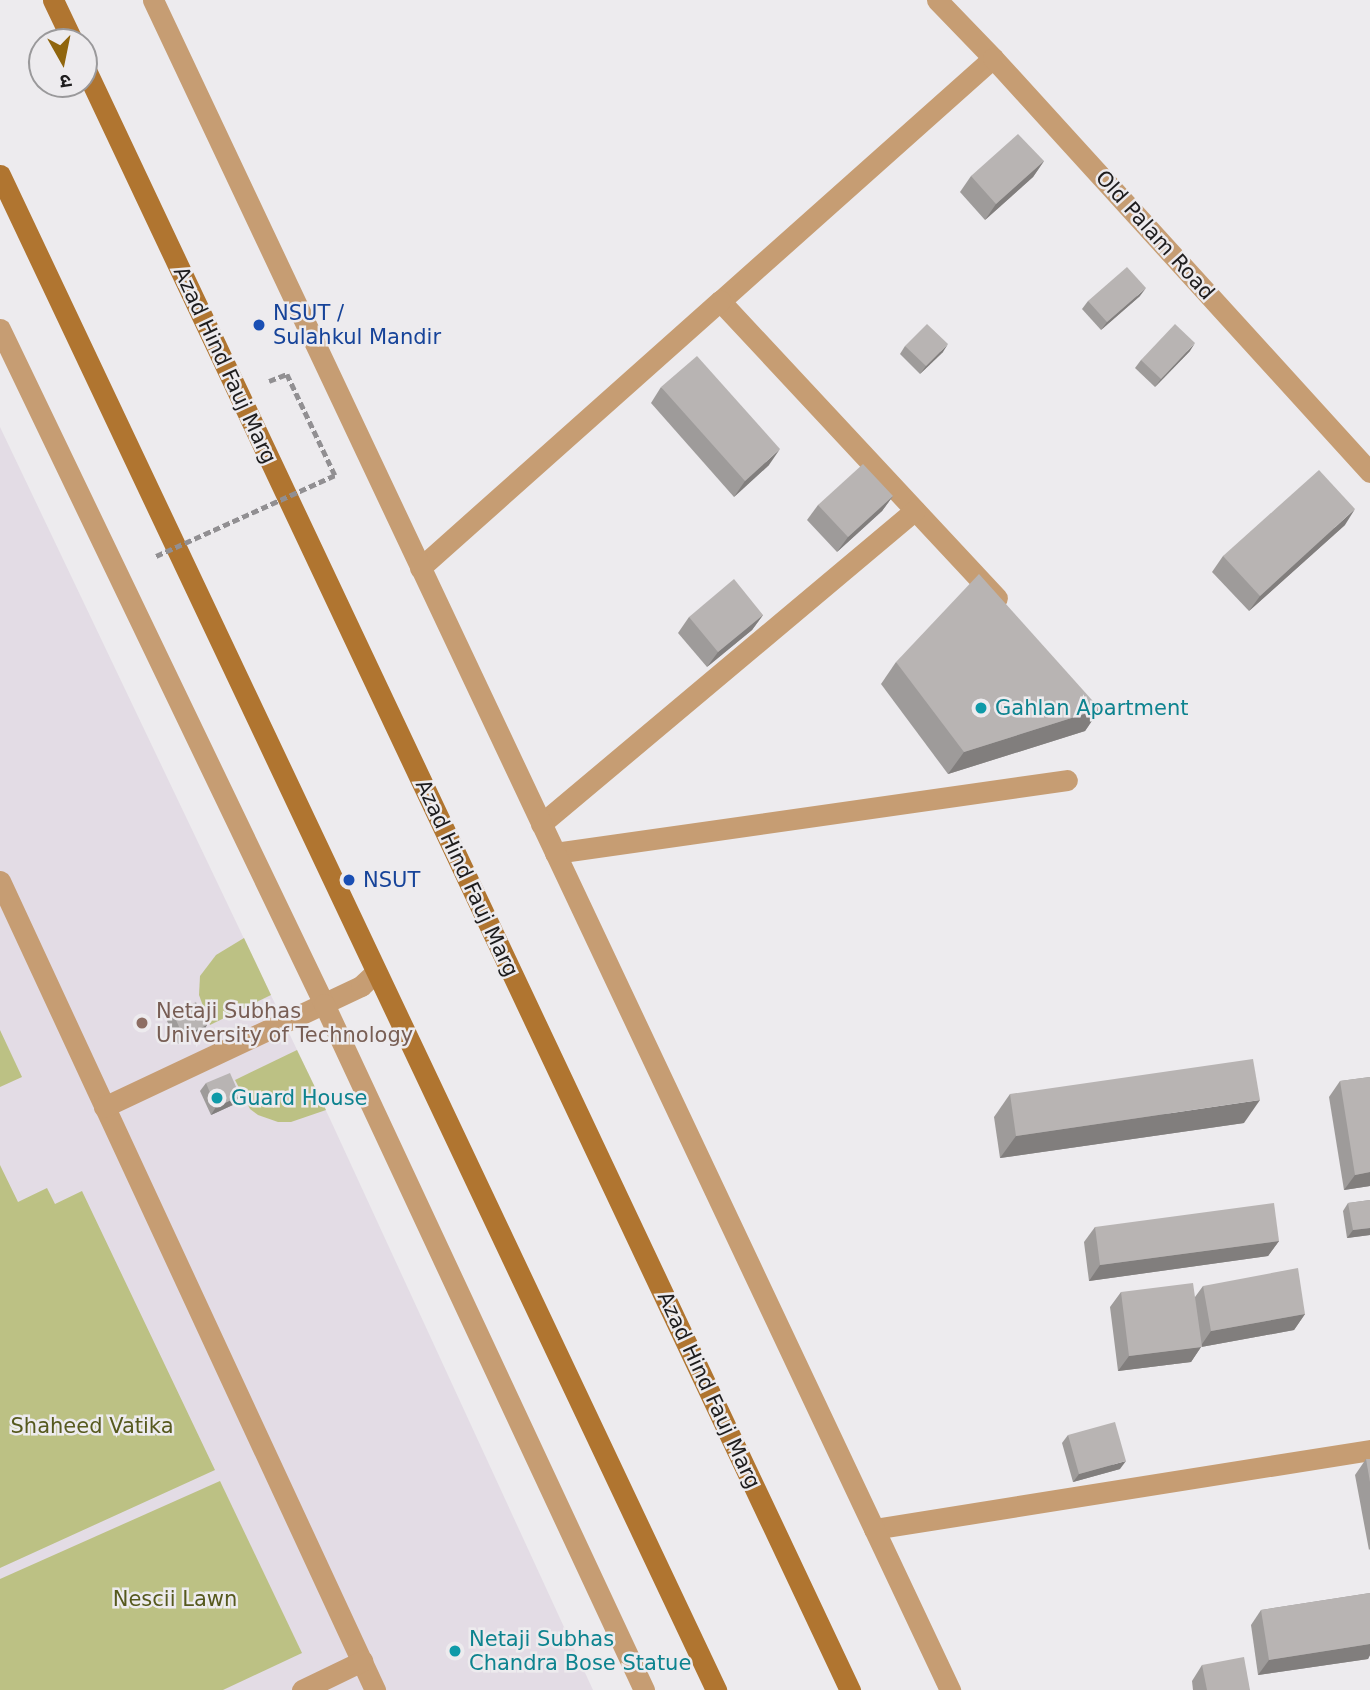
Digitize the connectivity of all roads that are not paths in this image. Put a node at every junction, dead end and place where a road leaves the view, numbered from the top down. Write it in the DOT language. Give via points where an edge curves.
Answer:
graph roads {
  1 [pos="53,0"];
  2 [pos="153,0"];
  3 [pos="937,0"];
  4 [pos="66,28"];
  5 [pos="993,58"];
  6 [pos="98,96"];
  7 [pos="0,175"];
  8 [pos="720,301"];
  9 [pos="0,329"];
  10 [pos="1370,472"];
  11 [pos="915,510"];
  12 [pos="420,568"];
  13 [pos="1010,611"];
  14 [pos="1067,780"];
  15 [pos="541,824"];
  16 [pos="555,853"];
  17 [pos="0,881"];
  18 [pos="375,973"];
  19 [pos="324,1003"];
  20 [pos="104,1107"];
  21 [pos="1370,1450"];
  22 [pos="874,1529"];
  23 [pos="362,1661"];
  24 [pos="302,1690"];
  25 [pos="375,1690"];
  26 [pos="644,1690"];
  27 [pos="716,1690"];
  28 [pos="850,1690"];
  29 [pos="950,1690"];
  1 -- 4 [label="main road"];
  2 -- 12 [label="street"];
  3 -- 5 [label="street, Old Palam Road"];
  5 -- 8 [label="street"];
  5 -- 10 [label="street, Old Palam Road"];
  6 -- 28 [label="main road, Azad Hind Fauj Marg"];
  7 -- 18 [label="main road"];
  8 -- 11 [label="street"];
  8 -- 12 [label="street"];
  9 -- 19 [label="street"];
  11 -- 13 [label="street"];
  11 -- 15 [label="street"];
  12 -- 15 [label="street"];
  14 -- 16 [label="street"];
  15 -- 16 [label="street"];
  16 -- 22 [label="street"];
  17 -- 20 [label="street"];
  18 -- 19 [label="street" via="361,986"];
  18 -- 27 [label="main road"];
  19 -- 20 [label="street"];
  19 -- 26 [label="street"];
  20 -- 23 [label="street"];
  21 -- 22 [label="street"];
  22 -- 29 [label="street"];
  23 -- 24 [label="street"];
  23 -- 25 [label="street"];
}
